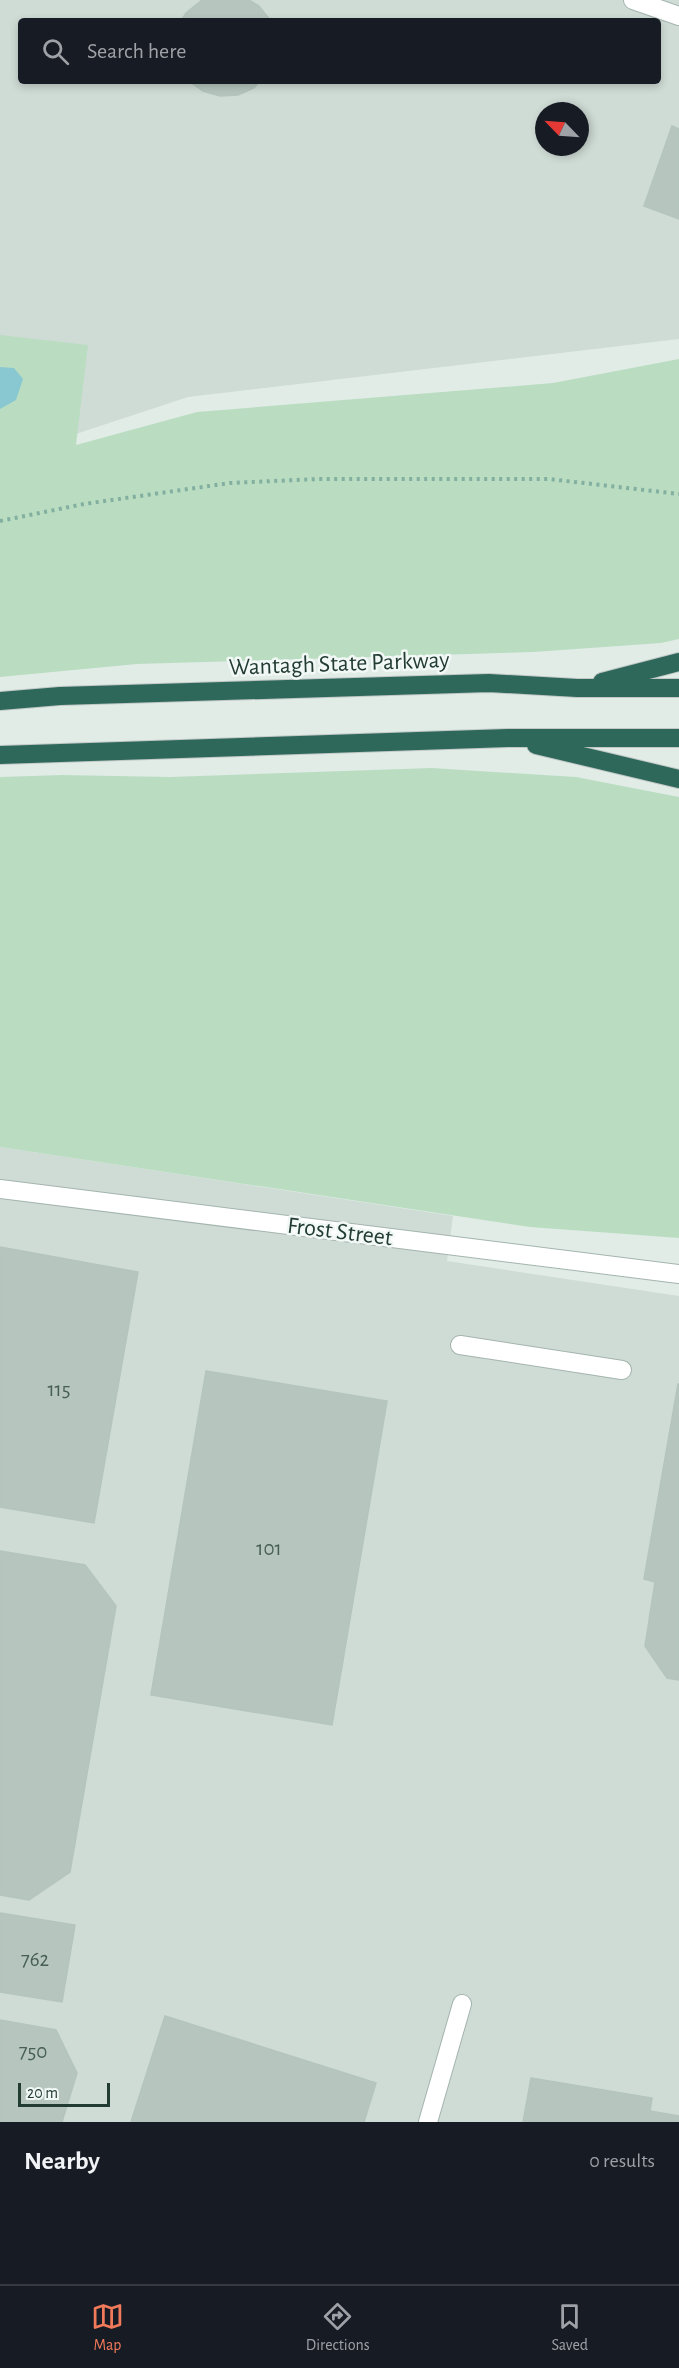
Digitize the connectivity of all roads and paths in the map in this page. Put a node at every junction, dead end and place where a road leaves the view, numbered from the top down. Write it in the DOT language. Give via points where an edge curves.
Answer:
graph roads {
  1 [pos="633,0"];
  2 [pos="679,16"];
  3 [pos="679,494"];
  4 [pos="0,521"];
  5 [pos="679,662"];
  6 [pos="577,688"];
  7 [pos="679,688"];
  8 [pos="0,701"];
  9 [pos="508,738"];
  10 [pos="679,738"];
  11 [pos="0,755"];
  12 [pos="679,779"];
  13 [pos="0,1189"];
  14 [pos="679,1274"];
  15 [pos="460,1345"];
  16 [pos="622,1370"];
  17 [pos="462,2004"];
  18 [pos="428,2122"];
  1 -- 2 [label="street"];
  3 -- 4 [label="path" via="549,479 318,479 219,485 84,504"];
  5 -- 6 [label="highway"];
  6 -- 7 [label="highway, Wantagh State Parkway"];
  6 -- 8 [label="highway, Wantagh State Parkway" via="489,683"];
  9 -- 10 [label="highway"];
  9 -- 11 [label="highway"];
  9 -- 12 [label="highway"];
  13 -- 14 [label="street, Frost Street"];
  15 -- 16 [label="street"];
  17 -- 18 [label="street"];
}
